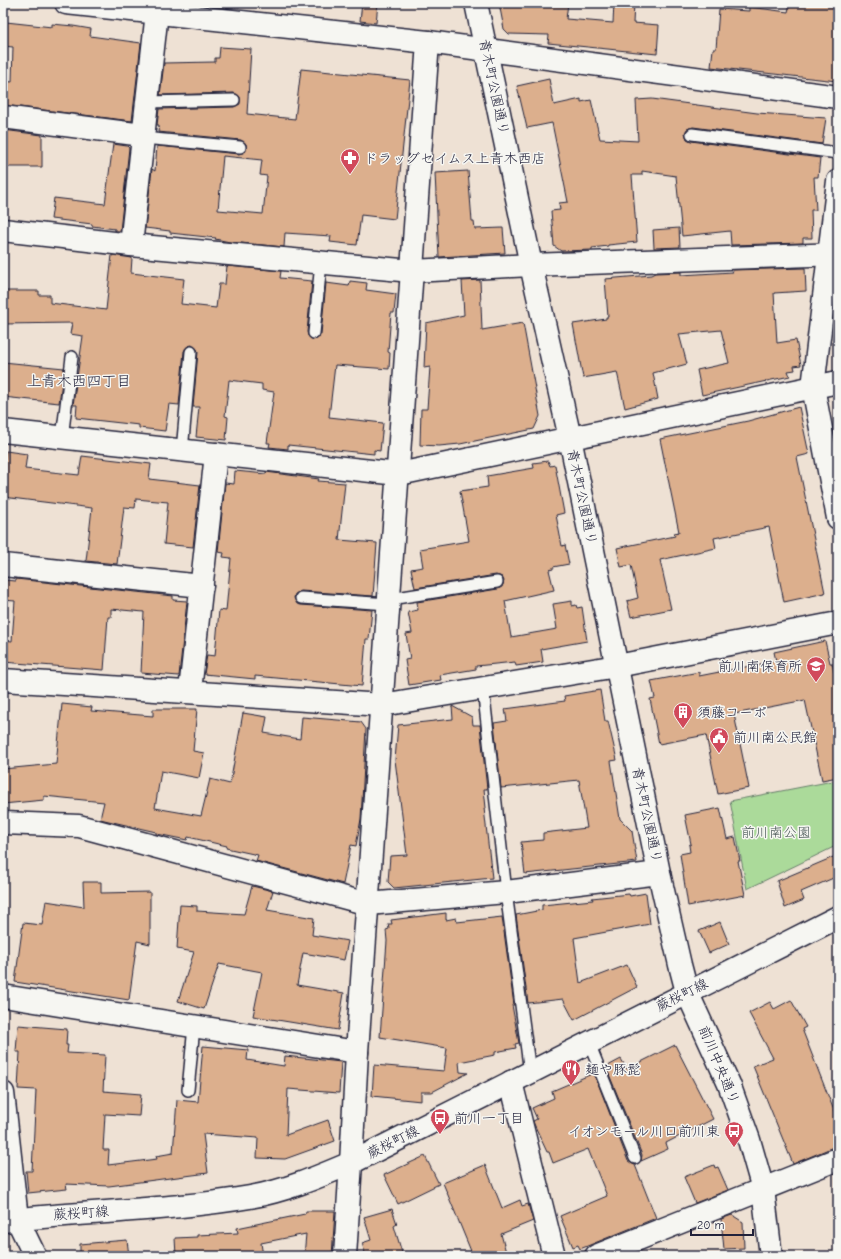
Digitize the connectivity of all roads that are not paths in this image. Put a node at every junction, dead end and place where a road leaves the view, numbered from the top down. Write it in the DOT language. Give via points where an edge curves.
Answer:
graph roads {
  1 [pos="66,3"];
  2 [pos="476,3"];
  3 [pos="157,8"];
  4 [pos="428,42"];
  5 [pos="486,49"];
  6 [pos="838,97"];
  7 [pos="234,100"];
  8 [pos="147,102"];
  9 [pos="3,117"];
  10 [pos="692,134"];
  11 [pos="143,136"];
  12 [pos="240,147"];
  13 [pos="838,153"];
  14 [pos="838,181"];
  15 [pos="3,230"];
  16 [pos="131,244"];
  17 [pos="833,255"];
  18 [pos="322,263"];
  19 [pos="531,265"];
  20 [pos="412,271"];
  21 [pos="314,333"];
  22 [pos="191,352"];
  23 [pos="72,357"];
  24 [pos="838,382"];
  25 [pos="813,387"];
  26 [pos="3,431"];
  27 [pos="62,438"];
  28 [pos="570,438"];
  29 [pos="182,451"];
  30 [pos="216,454"];
  31 [pos="399,474"];
  32 [pos="838,518"];
  33 [pos="3,565"];
  34 [pos="497,582"];
  35 [pos="202,586"];
  36 [pos="301,598"];
  37 [pos="389,602"];
  38 [pos="838,623"];
  39 [pos="617,666"];
  40 [pos="3,680"];
  41 [pos="483,688"];
  42 [pos="190,691"];
  43 [pos="382,705"];
  44 [pos="3,823"];
  45 [pos="659,873"];
  46 [pos="506,892"];
  47 [pos="368,904"];
  48 [pos="838,916"];
  49 [pos="687,992"];
  50 [pos="3,996"];
  51 [pos="194,1026"];
  52 [pos="589,1043"];
  53 [pos="357,1052"];
  54 [pos="521,1077"];
  55 [pos="188,1090"];
  56 [pos="3,1093"];
  57 [pos="635,1158"];
  58 [pos="838,1159"];
  59 [pos="351,1164"];
  60 [pos="763,1189"];
  61 [pos="10,1220"];
  62 [pos="36,1256"];
  63 [pos="345,1256"];
  64 [pos="554,1256"];
  65 [pos="596,1256"];
  66 [pos="771,1256"];
  1 -- 3 [label="street"];
  2 -- 5 [label="street, 青木町公園通り"];
  3 -- 4 [label="street"];
  3 -- 8 [label="street"];
  4 -- 5 [label="street"];
  4 -- 20 [label="street"];
  5 -- 6 [label="street"];
  5 -- 19 [label="street, 青木町公園通り"];
  7 -- 8 [label="lane"];
  8 -- 11 [label="street"];
  9 -- 11 [label="street"];
  10 -- 13 [label="lane"];
  11 -- 12 [label="lane"];
  11 -- 16 [label="street"];
  14 -- 17 [label="street"];
  15 -- 16 [label="street"];
  16 -- 18 [label="street"];
  17 -- 19 [label="street"];
  17 -- 25 [label="street"];
  18 -- 20 [label="street"];
  18 -- 21 [label="lane"];
  19 -- 20 [label="street"];
  19 -- 28 [label="street, 青木町公園通り"];
  20 -- 31 [label="street"];
  22 -- 29 [label="lane"];
  23 -- 27 [label="lane"];
  24 -- 25 [label="street"];
  25 -- 28 [label="street"];
  25 -- 32 [label="street"];
  26 -- 27 [label="street"];
  27 -- 29 [label="street"];
  28 -- 31 [label="street"];
  28 -- 39 [label="street, 青木町公園通り"];
  29 -- 30 [label="street"];
  30 -- 31 [label="street"];
  30 -- 35 [label="street"];
  31 -- 37 [label="street"];
  33 -- 35 [label="street"];
  34 -- 37 [label="lane"];
  35 -- 42 [label="street"];
  36 -- 37 [label="lane"];
  37 -- 43 [label="street"];
  38 -- 39 [label="street"];
  39 -- 41 [label="street"];
  39 -- 45 [label="street, 青木町公園通り"];
  40 -- 42 [label="street"];
  41 -- 43 [label="street"];
  41 -- 46 [label="lane"];
  42 -- 43 [label="street"];
  43 -- 47 [label="street"];
  44 -- 47 [label="street" via="79,826"];
  45 -- 46 [label="street"];
  45 -- 49 [label="street, 青木町公園通り"];
  46 -- 47 [label="street"];
  46 -- 54 [label="lane"];
  47 -- 53 [label="street"];
  48 -- 49 [label="street, 蕨桜町線"];
  49 -- 52 [label="street, 蕨桜町線"];
  49 -- 60 [label="street, 前川中央通り" via="729,1084"];
  50 -- 51 [label="street"];
  51 -- 53 [label="street"];
  51 -- 55 [label="lane"];
  52 -- 54 [label="street, 蕨桜町線"];
  52 -- 57 [label="lane"];
  53 -- 59 [label="street"];
  54 -- 59 [label="street, 蕨桜町線"];
  54 -- 64 [label="street"];
  56 -- 61 [label="street"];
  58 -- 60 [label="street"];
  59 -- 61 [label="street, 蕨桜町線" via="307,1182 252,1196 185,1206"];
  59 -- 63 [label="street"];
  60 -- 65 [label="street"];
  60 -- 66 [label="street, 前川中央通り"];
  61 -- 62 [label="street"];
}
